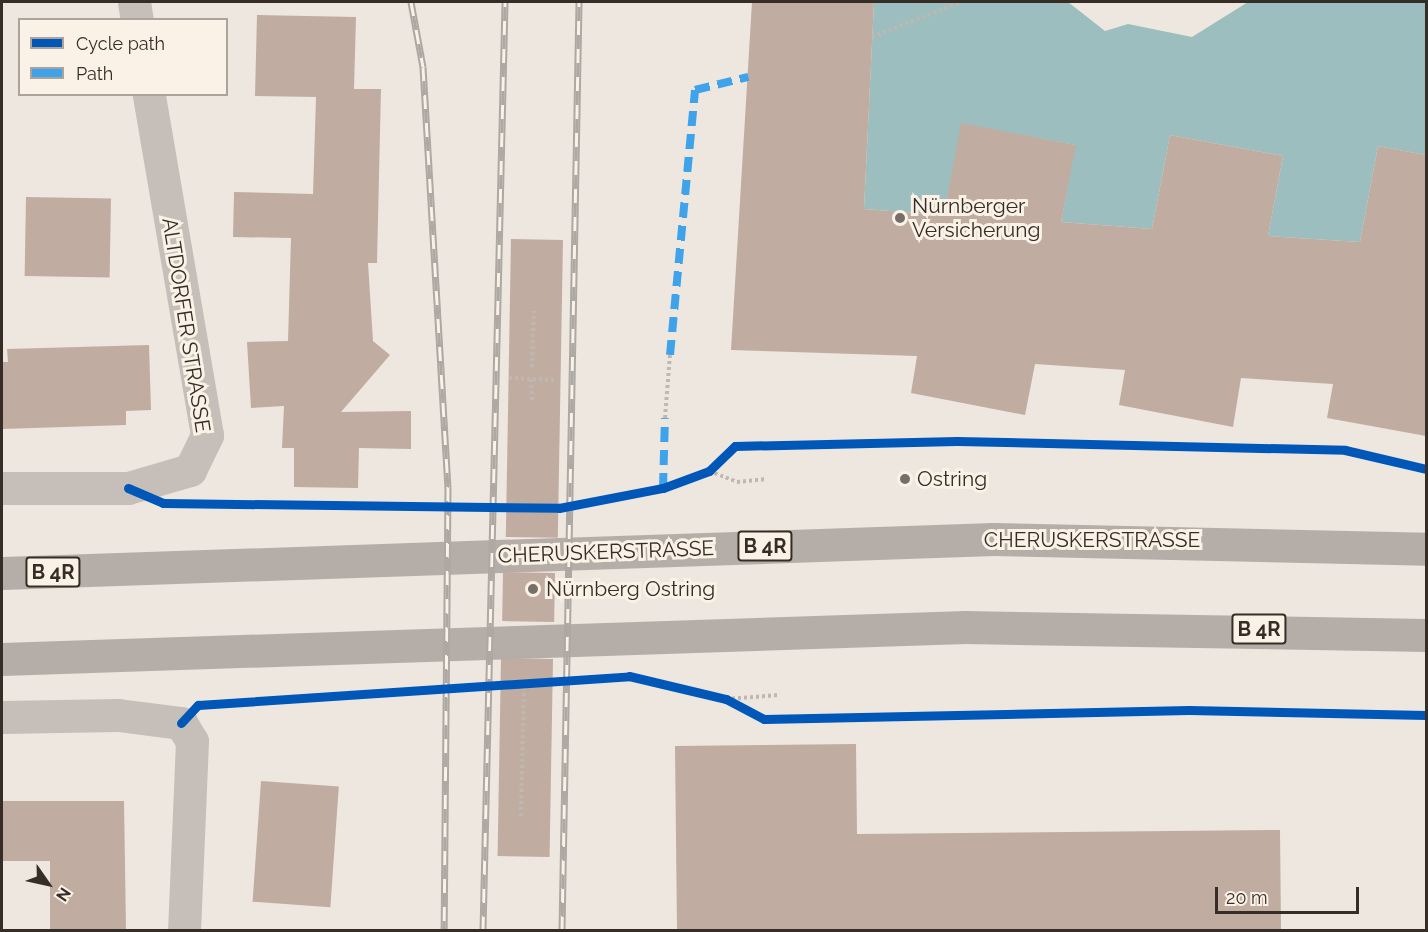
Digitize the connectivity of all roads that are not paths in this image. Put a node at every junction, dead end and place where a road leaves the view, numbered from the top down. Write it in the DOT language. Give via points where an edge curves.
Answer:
graph roads {
  1 [pos="134,2"];
  2 [pos="137,18"];
  3 [pos="149,96"];
  4 [pos="2,488"];
  5 [pos="1426,549"];
  6 [pos="2,573"];
  7 [pos="1426,635"];
  8 [pos="2,660"];
  9 [pos="2,717"];
  10 [pos="184,930"];
  1 -- 2 [label="street"];
  3 -- 4 [label="street, ALTDORFER STRASSE" via="207,435 190,470 128,488"];
  5 -- 6 [label="main road, CHERUSKERSTRASSE / B 4R" via="981,539"];
  7 -- 8 [label="main road, B 4R" via="965,627"];
  9 -- 10 [label="street" via="118,715 181,723 192,741"];
}
